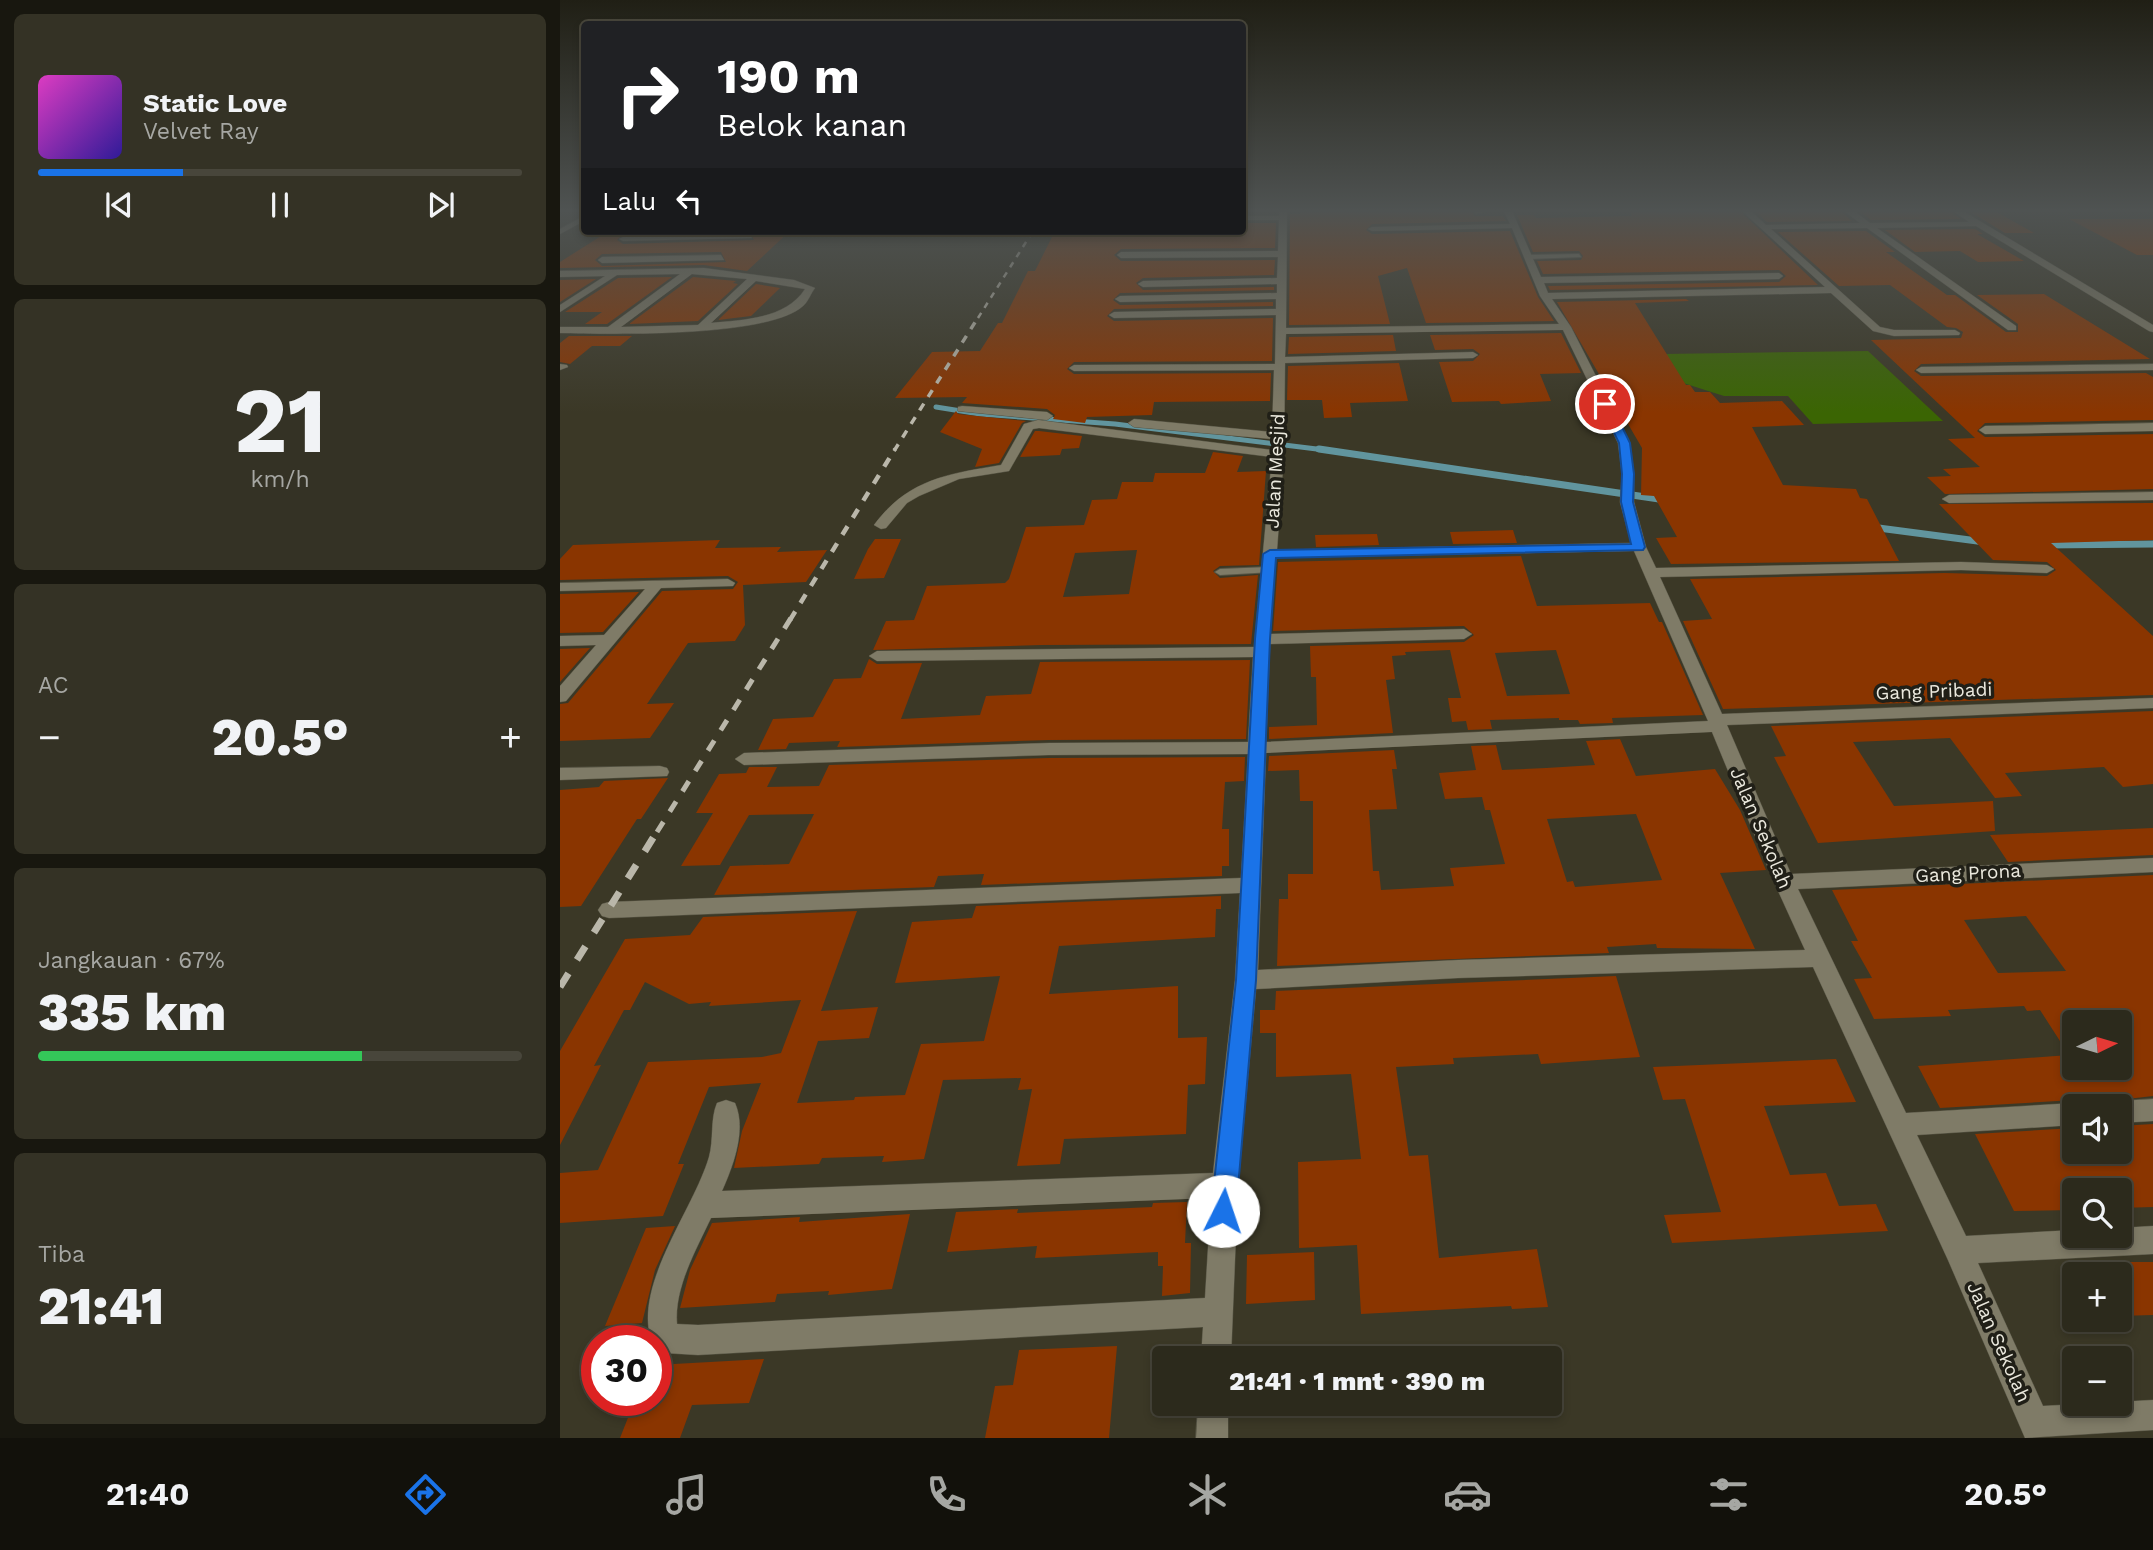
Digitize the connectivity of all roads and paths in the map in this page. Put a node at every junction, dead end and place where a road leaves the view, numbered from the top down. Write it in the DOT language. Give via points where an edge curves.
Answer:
graph roads {
  1 [pos="607,278"];
  2 [pos="681,278"];
  3 [pos="754,278"];
  4 [pos="1652,278"];
  5 [pos="1821,278"];
  6 [pos="1942,278"];
  7 [pos="2068,278"];
  8 [pos="1537,280"];
  9 [pos="1282,281"];
  10 [pos="1143,284"];
  11 [pos="1834,290"];
  12 [pos="1283,296"];
  13 [pos="1545,296"];
  14 [pos="1120,299"];
  15 [pos="560,309"];
  16 [pos="1282,312"];
  17 [pos="1114,315"];
  18 [pos="701,327"];
  19 [pos="1566,327"];
  20 [pos="2012,328"];
  21 [pos="2153,329"];
  22 [pos="560,330"];
  23 [pos="611,330"];
  24 [pos="1280,331"];
  25 [pos="1955,333"];
  26 [pos="1473,355"];
  27 [pos="1279,364"];
  28 [pos="2153,367"];
  29 [pos="1074,368"];
  30 [pos="1920,370"];
  31 [pos="961,409"];
  32 [pos="2153,427"];
  33 [pos="1985,430"];
  34 [pos="1277,445"];
  35 [pos="2153,496"];
  36 [pos="1949,499"];
  37 [pos="881,525"];
  38 [pos="1639,547"];
  39 [pos="1270,562"];
  40 [pos="2047,569"];
  41 [pos="1220,572"];
  42 [pos="1650,573"];
  43 [pos="728,583"];
  44 [pos="657,584"];
  45 [pos="560,587"];
  46 [pos="1464,634"];
  47 [pos="609,640"];
  48 [pos="560,641"];
  49 [pos="1262,645"];
  50 [pos="877,656"];
  51 [pos="560,697"];
  52 [pos="2153,703"];
  53 [pos="1717,723"];
  54 [pos="1258,748"];
  55 [pos="744,759"];
  56 [pos="660,772"];
  57 [pos="560,774"];
  58 [pos="2153,865"];
  59 [pos="1784,882"];
  60 [pos="1249,885"];
  61 [pos="609,910"];
  62 [pos="1818,958"];
  63 [pos="1246,980"];
  64 [pos="2153,1110"];
  65 [pos="726,1111"];
  66 [pos="2132,1111"];
  67 [pos="2062,1116"];
  68 [pos="1900,1125"];
  69 [pos="1225,1185"];
  70 [pos="704,1205"];
  71 [pos="2153,1240"];
  72 [pos="1958,1250"];
  73 [pos="1218,1312"];
  74 [pos="1217,1346"];
  75 [pos="2153,1415"];
  76 [pos="1213,1416"];
  77 [pos="2037,1430"];
  78 [pos="1212,1438"];
  1 -- 15 [label="street"];
  2 -- 23 [label="street"];
  3 -- 18 [label="street"];
  3 -- 18 [label="street" via="806,286 810,293 799,305 774,315"];
  4 -- 8 [label="street"];
  5 -- 11 [label="street"];
  6 -- 20 [label="street"];
  7 -- 21 [label="street"];
  8 -- 13 [label="street, Jalan Sekolah"];
  9 -- 10 [label="street"];
  9 -- 12 [label="street, Jalan Mesjid"];
  11 -- 13 [label="street"];
  11 -- 25 [label="street" via="1884,331"];
  12 -- 14 [label="street"];
  12 -- 16 [label="street, Jalan Mesjid"];
  13 -- 19 [label="street, Jalan Sekolah"];
  16 -- 17 [label="street"];
  16 -- 24 [label="street, Jalan Mesjid"];
  18 -- 23 [label="street"];
  19 -- 24 [label="street"];
  19 -- 38 [label="street, Jalan Sekolah" via="1624,443 1627,502"];
  22 -- 23 [label="street"];
  24 -- 27 [label="street, Jalan Mesjid"];
  26 -- 27 [label="street"];
  27 -- 29 [label="street"];
  27 -- 34 [label="street, Jalan Mesjid"];
  28 -- 30 [label="street"];
  31 -- 34 [label="street"];
  32 -- 33 [label="street"];
  34 -- 37 [label="street" via="1038,424 1028,427 1004,468 956,476 914,493"];
  34 -- 39 [label="street, Jalan Mesjid"];
  35 -- 36 [label="street"];
  38 -- 39 [label="street"];
  38 -- 42 [label="street, Jalan Sekolah"];
  39 -- 41 [label="lane"];
  39 -- 49 [label="street, Jalan Mesjid"];
  40 -- 42 [label="street" via="1961,566"];
  42 -- 53 [label="street, Jalan Sekolah"];
  43 -- 44 [label="street"];
  44 -- 45 [label="street"];
  44 -- 47 [label="street"];
  46 -- 49 [label="street"];
  47 -- 48 [label="street"];
  47 -- 51 [label="street"];
  49 -- 50 [label="street"];
  49 -- 54 [label="street, Jalan Mesjid"];
  52 -- 53 [label="street, Gang Pribadi"];
  53 -- 54 [label="street, Gang Pribadi"];
  53 -- 59 [label="street, Jalan Sekolah"];
  54 -- 55 [label="street, Gang Pribadi"];
  54 -- 60 [label="street, Jalan Mesjid"];
  56 -- 57 [label="street"];
  58 -- 59 [label="street, Gang Prona"];
  59 -- 62 [label="street, Jalan Sekolah"];
  60 -- 61 [label="street"];
  60 -- 63 [label="street, Jalan Mesjid"];
  62 -- 63 [label="street"];
  62 -- 68 [label="street, Jalan Sekolah"];
  63 -- 69 [label="street, Jalan Mesjid"];
  64 -- 66 [label="street"];
  65 -- 70 [label="street" via="723,1154"];
  67 -- 68 [label="street"];
  68 -- 72 [label="street, Jalan Sekolah"];
  69 -- 70 [label="street"];
  69 -- 73 [label="street, Jalan Mesjid"];
  70 -- 73 [label="street" via="665,1298 660,1328 665,1338"];
  71 -- 72 [label="street"];
  72 -- 77 [label="street, Jalan Sekolah"];
  73 -- 74 [label="street, Jalan Mesjid"];
  75 -- 77 [label="street"];
  76 -- 78 [label="street"];
}
